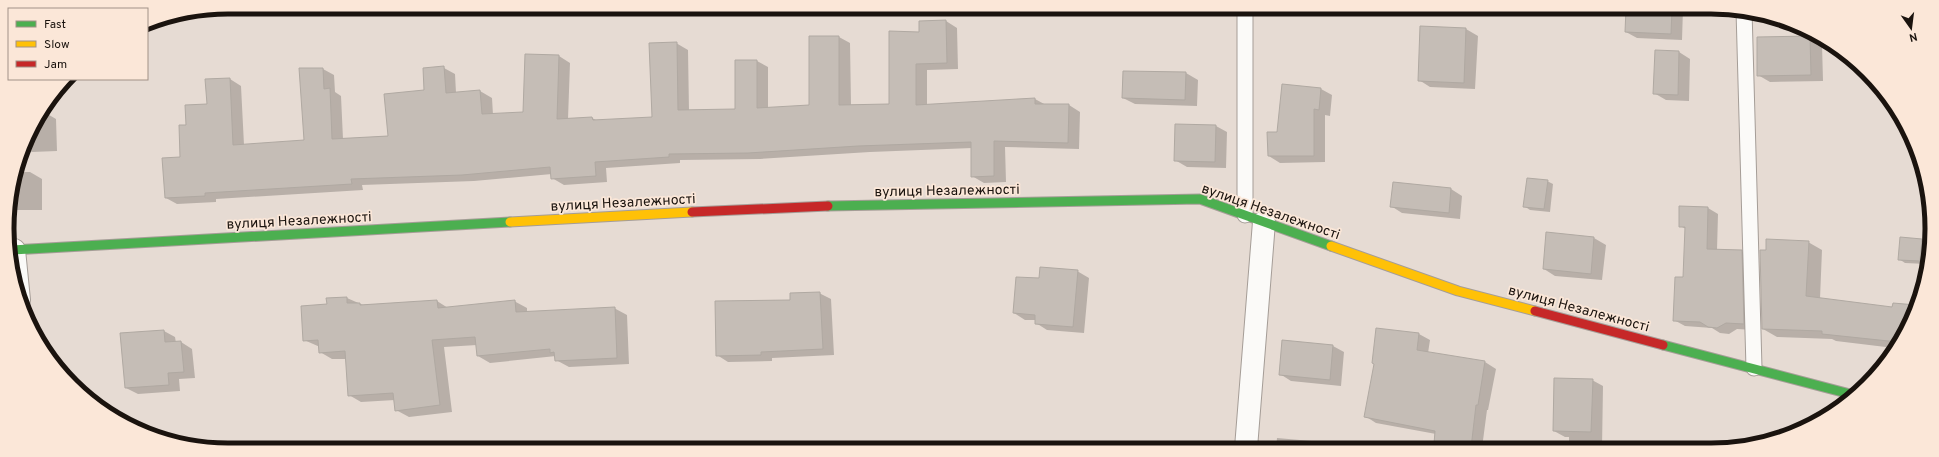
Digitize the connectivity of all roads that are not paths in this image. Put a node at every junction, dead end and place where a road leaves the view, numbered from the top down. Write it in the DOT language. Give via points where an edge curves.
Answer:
graph roads {
  1 [pos="1245,14"];
  2 [pos="1744,17"];
  3 [pos="1255,219"];
  4 [pos="15,250"];
  5 [pos="1754,368"];
  6 [pos="1848,393"];
  7 [pos="1246,443"];
  1 -- 3 [label="lane"];
  2 -- 5 [label="lane"];
  3 -- 4 [label="street, вулиця Незалежності" via="1200,199 778,207"];
  3 -- 5 [label="street, вулиця Незалежності" via="1458,291"];
  3 -- 7 [label="street"];
  5 -- 6 [label="street, вулиця Незалежності"];
}
